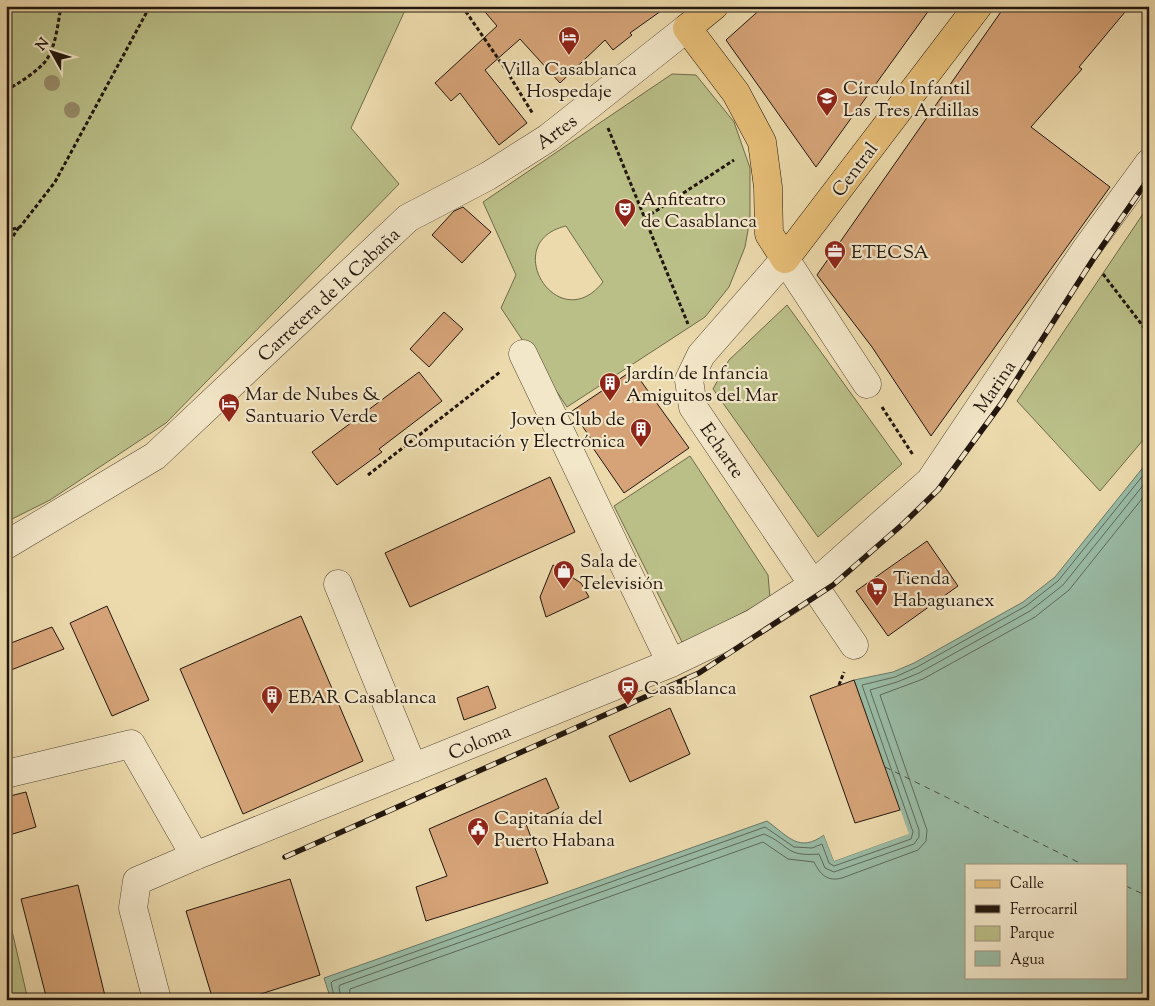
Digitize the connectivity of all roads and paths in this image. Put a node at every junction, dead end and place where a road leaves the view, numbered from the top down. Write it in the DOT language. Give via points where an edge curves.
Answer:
graph roads {
  1 [pos="61,6"];
  2 [pos="150,6"];
  3 [pos="462,6"];
  4 [pos="714,6"];
  5 [pos="978,6"];
  6 [pos="687,28"];
  7 [pos="6,90"];
  8 [pos="597,100"];
  9 [pos="548,138"];
  10 [pos="762,142"];
  11 [pos="1149,163"];
  12 [pos="408,218"];
  13 [pos="646,218"];
  14 [pos="20,226"];
  15 [pos="6,231"];
  16 [pos="769,234"];
  17 [pos="6,247"];
  18 [pos="1086,249"];
  19 [pos="785,259"];
  20 [pos="747,302"];
  21 [pos="1149,334"];
  22 [pos="523,354"];
  23 [pos="701,355"];
  24 [pos="867,384"];
  25 [pos="368,475"];
  26 [pos="930,480"];
  27 [pos="6,546"];
  28 [pos="338,584"];
  29 [pos="813,585"];
  30 [pos="854,645"];
  31 [pos="670,663"];
  32 [pos="413,768"];
  33 [pos="6,774"];
  34 [pos="195,856"];
  35 [pos="157,1000"];
  1 -- 7 [label="path" via="47,60 16,86"];
  2 -- 14 [label="path" via="55,182"];
  3 -- 9 [label="path"];
  4 -- 6 [label="main road, Artes"];
  5 -- 19 [label="main road, Central"];
  6 -- 8 [label="street, Artes"];
  6 -- 10 [label="main road" via="736,93"];
  8 -- 9 [label="street, Artes"];
  8 -- 13 [label="path"];
  9 -- 12 [label="street, Artes" via="488,176"];
  10 -- 13 [label="path"];
  10 -- 16 [label="main road" via="768,187"];
  11 -- 18 [label="street, Marina"];
  12 -- 27 [label="street, Carretera de la Cabaña" via="155,456"];
  13 -- 23 [label="path"];
  14 -- 15 [label="path"];
  14 -- 17 [label="path"];
  16 -- 19 [label="main road"];
  16 -- 20 [label="street"];
  18 -- 21 [label="path"];
  18 -- 26 [label="street, Marina"];
  19 -- 20 [label="street, Echarte"];
  19 -- 24 [label="street"];
  20 -- 23 [label="street, Echarte"];
  22 -- 25 [label="path"];
  22 -- 31 [label="street"];
  23 -- 29 [label="street, Echarte" via="689,380 693,407"];
  24 -- 26 [label="path"];
  26 -- 29 [label="street, Marina"];
  28 -- 32 [label="street"];
  29 -- 30 [label="street, Echarte"];
  29 -- 31 [label="street, Coloma" via="754,623"];
  31 -- 32 [label="street, Coloma"];
  32 -- 34 [label="street, Coloma"];
  33 -- 34 [label="street" via="131,744"];
  34 -- 35 [label="street, Coloma" via="137,881 133,908"];
}
